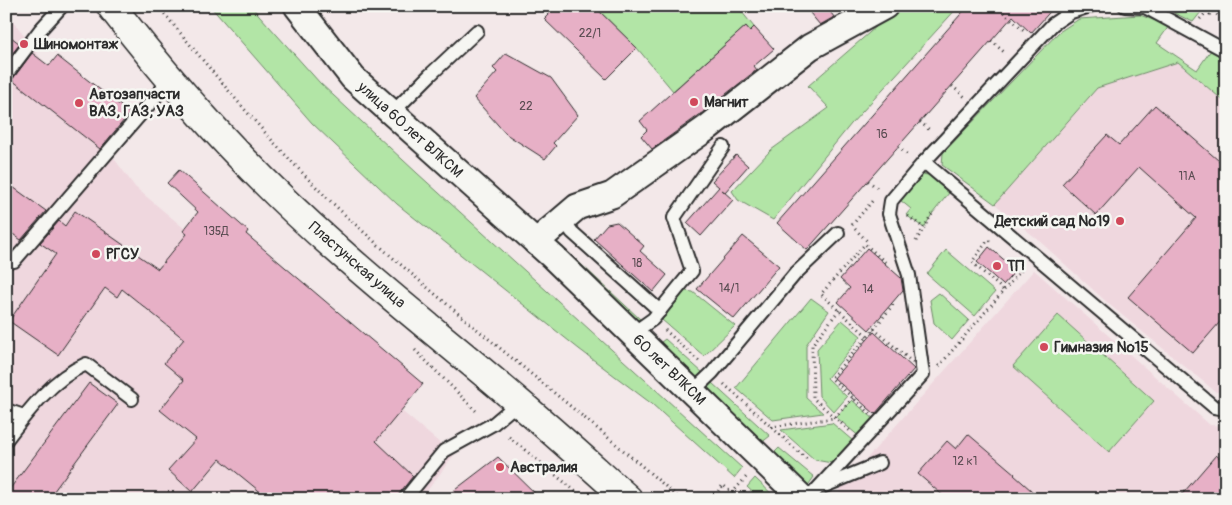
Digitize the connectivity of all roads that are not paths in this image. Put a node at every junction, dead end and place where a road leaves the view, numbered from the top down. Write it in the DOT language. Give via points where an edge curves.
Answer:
graph roads {
  1 [pos="62,6"];
  2 [pos="111,6"];
  3 [pos="296,6"];
  4 [pos="1125,6"];
  5 [pos="1085,7"];
  6 [pos="878,8"];
  7 [pos="1160,10"];
  8 [pos="477,31"];
  9 [pos="1226,51"];
  10 [pos="6,75"];
  11 [pos="170,80"];
  12 [pos="392,113"];
  13 [pos="723,147"];
  14 [pos="924,162"];
  15 [pos="564,219"];
  16 [pos="838,234"];
  17 [pos="536,242"];
  18 [pos="14,261"];
  19 [pos="657,315"];
  20 [pos="632,334"];
  21 [pos="692,392"];
  22 [pos="132,399"];
  23 [pos="519,402"];
  24 [pos="1226,409"];
  25 [pos="6,410"];
  26 [pos="24,416"];
  27 [pos="6,440"];
  28 [pos="880,464"];
  29 [pos="810,494"];
  30 [pos="405,499"];
  31 [pos="628,499"];
  32 [pos="808,499"];
  1 -- 10 [label="lane"];
  2 -- 11 [label="main road, Пластунская улица"];
  3 -- 12 [label="street, улица 60 лет ВЛКСМ" via="353,78"];
  4 -- 7 [label="lane"];
  5 -- 14 [label="lane" via="1053,24"];
  6 -- 15 [label="street" via="810,47 707,128 612,195 577,207"];
  7 -- 9 [label="lane"];
  8 -- 12 [label="lane"];
  11 -- 18 [label="lane"];
  11 -- 23 [label="main road, Пластунская улица" via="227,142 337,250"];
  12 -- 17 [label="street, улица 60 лет ВЛКСМ"];
  13 -- 19 [label="lane" via="674,218 692,271"];
  14 -- 24 [label="lane" via="1214,407"];
  14 -- 29 [label="lane" via="891,201 890,214 909,278 923,374"];
  15 -- 17 [label="street"];
  15 -- 19 [label="lane" via="572,232"];
  16 -- 21 [label="lane" via="795,274 712,373"];
  17 -- 20 [label="street, 60 лет ВЛКСМ"];
  19 -- 20 [label="lane"];
  20 -- 21 [label="street, 60 лет ВЛКСМ"];
  21 -- 29 [label="street, 60 лет ВЛКСМ"];
  22 -- 26 [label="lane" via="86,364 54,384"];
  23 -- 30 [label="lane" via="492,424 444,451"];
  23 -- 31 [label="main road, Пластунская улица"];
  25 -- 26 [label="lane"];
  26 -- 27 [label="lane"];
  28 -- 29 [label="lane"];
  29 -- 32 [label="lane"];
}
